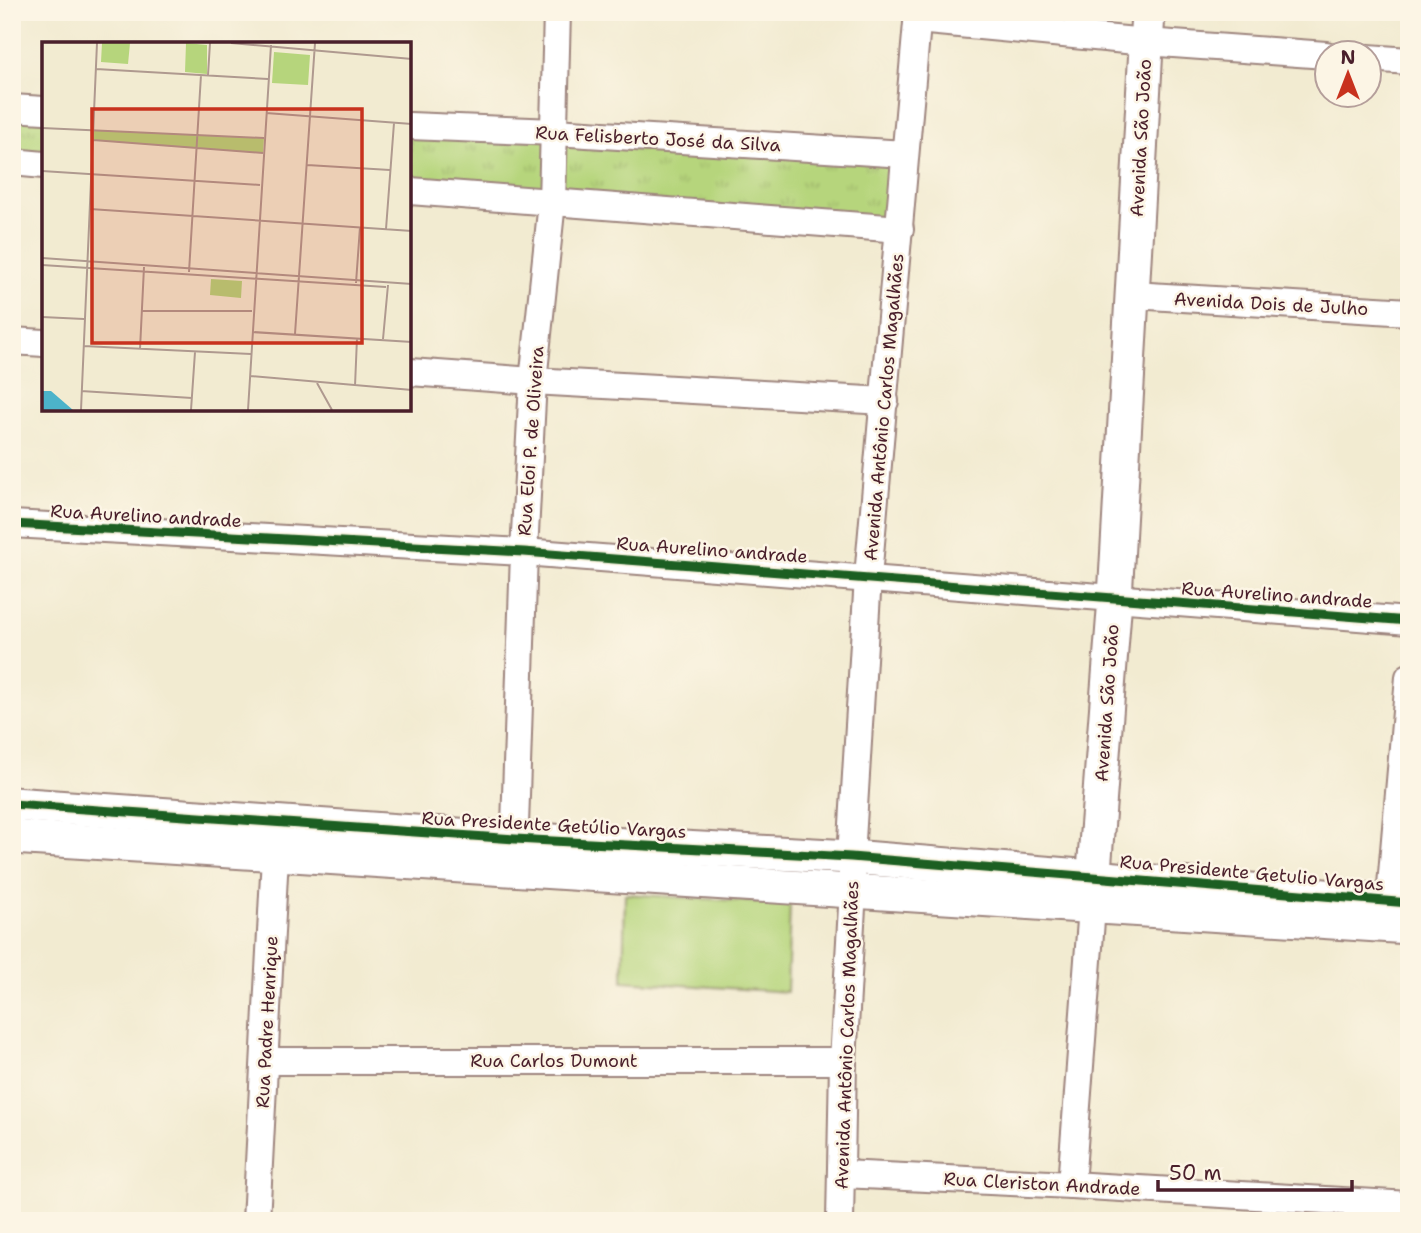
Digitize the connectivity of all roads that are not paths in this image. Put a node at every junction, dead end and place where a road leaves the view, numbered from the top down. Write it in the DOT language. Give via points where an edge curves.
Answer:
graph roads {
  1 [pos="557,12"];
  2 [pos="917,16"];
  3 [pos="1147,27"];
  4 [pos="1312,53"];
  5 [pos="1382,59"];
  6 [pos="1409,61"];
  7 [pos="12,108"];
  8 [pos="42,110"];
  9 [pos="411,126"];
  10 [pos="555,132"];
  11 [pos="905,154"];
  12 [pos="12,162"];
  13 [pos="42,164"];
  14 [pos="411,191"];
  15 [pos="552,202"];
  16 [pos="900,229"];
  17 [pos="1133,295"];
  18 [pos="1409,312"];
  19 [pos="12,341"];
  20 [pos="42,343"];
  21 [pos="411,372"];
  22 [pos="533,381"];
  23 [pos="885,401"];
  24 [pos="12,524"];
  25 [pos="524,552"];
  26 [pos="869,577"];
  27 [pos="1115,598"];
  28 [pos="1409,621"];
  29 [pos="1409,677"];
  30 [pos="12,804"];
  31 [pos="12,837"];
  32 [pos="275,838"];
  33 [pos="514,855"];
  34 [pos="851,857"];
  35 [pos="853,890"];
  36 [pos="1093,891"];
  37 [pos="1399,914"];
  38 [pos="265,1061"];
  39 [pos="843,1061"];
  40 [pos="842,1174"];
  41 [pos="1071,1185"];
  42 [pos="1401,1210"];
  43 [pos="256,1221"];
  44 [pos="840,1221"];
  1 -- 10 [label="street, Rua Eloi P. de Oliveira"];
  2 -- 3 [label="street"];
  2 -- 11 [label="street, Avenida Antônio Carlos Magalhães"];
  3 -- 4 [label="street"];
  3 -- 17 [label="street, Avenida São João"];
  5 -- 6 [label="street"];
  7 -- 8 [label="street"];
  9 -- 10 [label="street, Rua Felisberto José da Silva"];
  10 -- 11 [label="street, Rua Felisberto José da Silva"];
  10 -- 15 [label="street, Rua Eloi P. de Oliveira"];
  11 -- 16 [label="street, Avenida Antônio Carlos Magalhães"];
  12 -- 13 [label="street"];
  14 -- 15 [label="street"];
  15 -- 16 [label="street"];
  15 -- 22 [label="street, Rua Eloi P. de Oliveira"];
  16 -- 23 [label="street, Avenida Antônio Carlos Magalhães"];
  17 -- 18 [label="street, Avenida Dois de Julho"];
  17 -- 27 [label="street, Avenida São João"];
  19 -- 20 [label="street"];
  21 -- 22 [label="street"];
  22 -- 23 [label="street"];
  22 -- 25 [label="street, Rua Eloi P. de Oliveira"];
  23 -- 26 [label="street, Avenida Antônio Carlos Magalhães"];
  24 -- 25 [label="street, Rua Aurelino andrade"];
  25 -- 26 [label="street, Rua Aurelino andrade"];
  25 -- 33 [label="street, Rua Eloi P. de Oliveira"];
  26 -- 27 [label="street, Rua Aurelino andrade"];
  26 -- 34 [label="street, Avenida Antônio Carlos Magalhães"];
  27 -- 28 [label="street, Rua Aurelino andrade"];
  27 -- 36 [label="street, Avenida São João"];
  29 -- 37 [label="street"];
  30 -- 32 [label="street, Rua Presidente Getúlio Vargas"];
  31 -- 32 [label="street, Rua Presidente Getúlio Vargas"];
  32 -- 33 [label="street, Rua Presidente Getúlio Vargas"];
  32 -- 38 [label="street, Rua Padre Henrique"];
  33 -- 34 [label="street, Rua Presidente Getúlio Vargas"];
  33 -- 35 [label="street, Rua Presidente Getúlio Vargas"];
  34 -- 35 [label="street, Avenida Antônio Carlos Magalhães"];
  34 -- 36 [label="street, Rua Presidente Getúlio Vargas"];
  35 -- 36 [label="street, Rua Presidente Getúlio Vargas"];
  35 -- 39 [label="street, Avenida Antônio Carlos Magalhães"];
  36 -- 37 [label="street, Rua Presidente Getulio Vargas"];
  36 -- 41 [label="street, Avenida São João"];
  38 -- 39 [label="street, Rua Carlos Dumont"];
  38 -- 43 [label="street, Rua Padre Henrique"];
  39 -- 40 [label="street, Avenida Antônio Carlos Magalhães"];
  40 -- 41 [label="street, Rua Cleriston Andrade"];
  40 -- 44 [label="street, Avenida Antônio Carlos Magalhães"];
  41 -- 42 [label="street, Rua Cleriston Andrade"];
}
